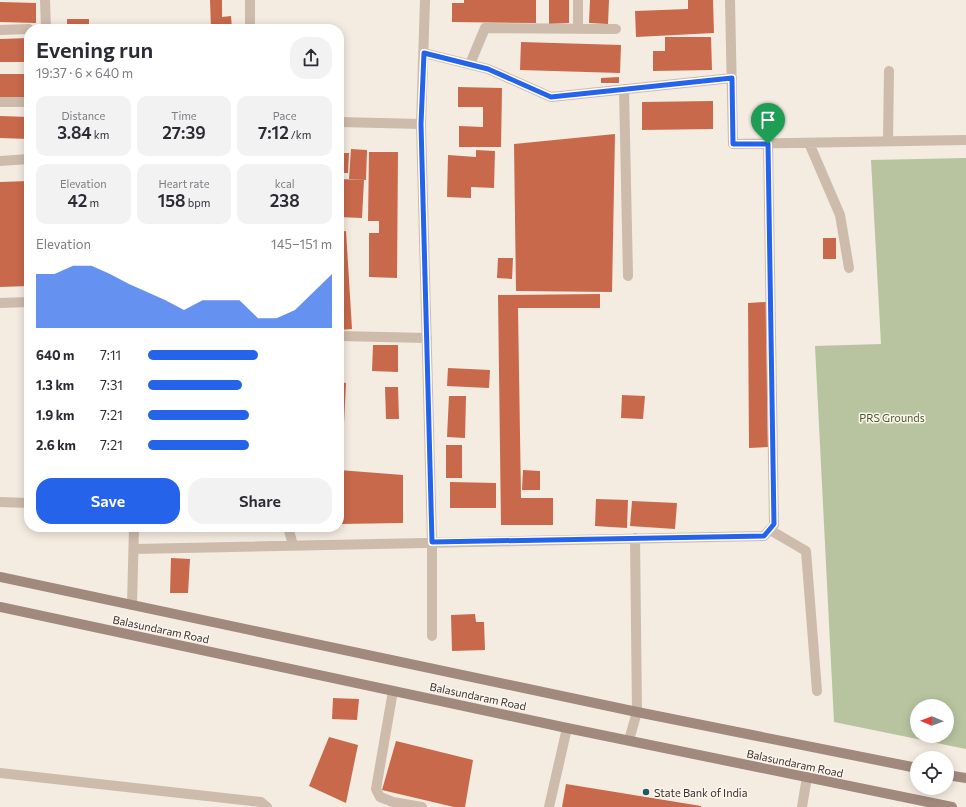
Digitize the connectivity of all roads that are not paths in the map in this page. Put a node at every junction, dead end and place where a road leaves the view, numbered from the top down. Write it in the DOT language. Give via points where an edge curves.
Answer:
graph roads {
  1 [pos="45,0"];
  2 [pos="250,0"];
  3 [pos="425,0"];
  4 [pos="578,0"];
  5 [pos="730,0"];
  6 [pos="46,24"];
  7 [pos="250,24"];
  8 [pos="24,29"];
  9 [pos="578,29"];
  10 [pos="616,29"];
  11 [pos="0,30"];
  12 [pos="424,53"];
  13 [pos="470,64"];
  14 [pos="889,71"];
  15 [pos="732,78"];
  16 [pos="624,89"];
  17 [pos="0,102"];
  18 [pos="24,102"];
  19 [pos="344,122"];
  20 [pos="421,124"];
  21 [pos="966,140"];
  22 [pos="888,141"];
  23 [pos="809,143"];
  24 [pos="768,144"];
  25 [pos="24,159"];
  26 [pos="0,161"];
  27 [pos="849,268"];
  28 [pos="628,276"];
  29 [pos="24,302"];
  30 [pos="0,303"];
  31 [pos="344,336"];
  32 [pos="427,338"];
  33 [pos="0,502"];
  34 [pos="24,503"];
  35 [pos="770,530"];
  36 [pos="134,532"];
  37 [pos="289,532"];
  38 [pos="635,538"];
  39 [pos="432,542"];
  40 [pos="293,545"];
  41 [pos="134,549"];
  42 [pos="0,577"];
  43 [pos="132,605"];
  44 [pos="0,607"];
  45 [pos="432,636"];
  46 [pos="393,690"];
  47 [pos="817,691"];
  48 [pos="637,712"];
  49 [pos="567,728"];
  50 [pos="629,740"];
  51 [pos="910,767"];
  52 [pos="0,773"];
  53 [pos="954,775"];
  54 [pos="807,777"];
  55 [pos="966,778"];
  56 [pos="267,807"];
  57 [pos="422,807"];
  58 [pos="549,807"];
  59 [pos="802,807"];
  60 [pos="952,807"];
  1 -- 6 [label="street"];
  2 -- 7 [label="street"];
  3 -- 12 [label="street"];
  4 -- 9 [label="street"];
  5 -- 15 [label="street"];
  8 -- 11 [label="street"];
  9 -- 10 [label="street"];
  9 -- 13 [label="street" via="485,28"];
  12 -- 13 [label="street"];
  12 -- 20 [label="street"];
  13 -- 16 [label="street" via="488,69 551,97"];
  14 -- 22 [label="street"];
  15 -- 16 [label="street"];
  15 -- 24 [label="street" via="733,144"];
  16 -- 28 [label="street"];
  17 -- 18 [label="street"];
  19 -- 20 [label="street"];
  20 -- 32 [label="street"];
  21 -- 22 [label="street"];
  22 -- 23 [label="street"];
  23 -- 24 [label="street"];
  23 -- 27 [label="street" via="840,215"];
  24 -- 35 [label="street" via="774,524"];
  25 -- 26 [label="street"];
  29 -- 30 [label="street"];
  31 -- 32 [label="street"];
  32 -- 39 [label="street"];
  33 -- 34 [label="street"];
  35 -- 38 [label="street" via="764,536 746,538"];
  35 -- 47 [label="street" via="806,551"];
  36 -- 41 [label="street"];
  37 -- 40 [label="street"];
  38 -- 39 [label="street"];
  38 -- 48 [label="street"];
  39 -- 40 [label="street"];
  39 -- 45 [label="street"];
  40 -- 41 [label="street"];
  41 -- 43 [label="street"];
  42 -- 43 [label="main road, Balasundaram Road"];
  43 -- 48 [label="main road, Balasundaram Road"];
  44 -- 46 [label="main road, Balasundaram Road"];
  46 -- 49 [label="main road, Balasundaram Road"];
  46 -- 57 [label="street" via="376,789 380,797"];
  48 -- 50 [label="street"];
  48 -- 51 [label="main road, Balasundaram Road"];
  49 -- 50 [label="main road, Balasundaram Road"];
  49 -- 58 [label="street"];
  50 -- 54 [label="main road, Balasundaram Road"];
  52 -- 56 [label="street" via="261,802"];
  53 -- 55 [label="main road"];
  54 -- 59 [label="street"];
  54 -- 60 [label="main road, Balasundaram Road"];
}
